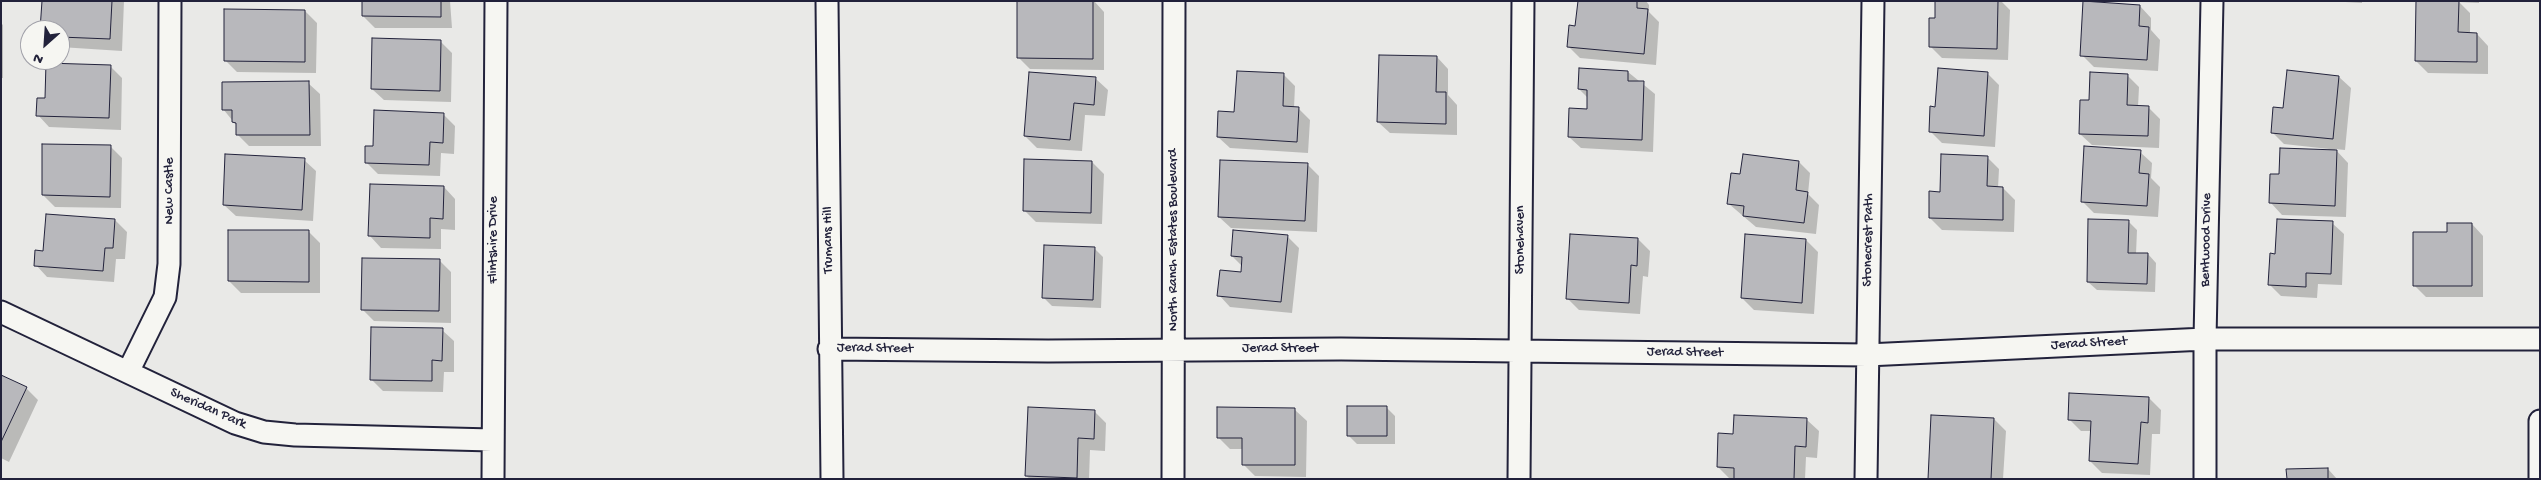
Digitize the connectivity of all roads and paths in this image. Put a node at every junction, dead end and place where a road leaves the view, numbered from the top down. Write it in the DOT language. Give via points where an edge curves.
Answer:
graph roads {
  1 [pos="170,1"];
  2 [pos="496,1"];
  3 [pos="827,1"];
  4 [pos="1174,1"];
  5 [pos="1523,1"];
  6 [pos="1873,1"];
  7 [pos="2212,1"];
  8 [pos="1,312"];
  9 [pos="2205,339"];
  10 [pos="2540,339"];
  11 [pos="829,348"];
  12 [pos="1174,348"];
  13 [pos="1521,350"];
  14 [pos="1867,355"];
  15 [pos="128,372"];
  16 [pos="2540,421"];
  17 [pos="492,440"];
  18 [pos="493,479"];
  19 [pos="832,479"];
  20 [pos="1173,479"];
  21 [pos="1519,479"];
  22 [pos="1866,479"];
  23 [pos="2205,479"];
  24 [pos="2540,479"];
  1 -- 15 [label="street, New Castle" via="170,264 165,297"];
  2 -- 17 [label="street, Flintshire Drive"];
  3 -- 11 [label="street, Trumans Hill"];
  4 -- 12 [label="street, North Ranch Estates Boulevard"];
  5 -- 13 [label="street, Stonehaven"];
  6 -- 14 [label="street, Stonecrest Path"];
  7 -- 9 [label="street, Bentwood Drive"];
  8 -- 15 [label="street, Sheridan Park"];
  9 -- 10 [label="street, Jerad Street"];
  9 -- 14 [label="street, Jerad Street"];
  9 -- 23 [label="street, Bentwood Drive"];
  11 -- 12 [label="street, Jerad Street" via="1048,351"];
  11 -- 19 [label="street, Trumans Hill"];
  12 -- 13 [label="street, Jerad Street"];
  12 -- 20 [label="street, North Ranch Estates Boulevard"];
  13 -- 14 [label="street, Jerad Street"];
  13 -- 21 [label="street, Stonehaven"];
  14 -- 22 [label="street, Stonecrest Path"];
  15 -- 17 [label="street, Sheridan Park" via="235,423 264,432"];
  16 -- 24 [label="street"];
  17 -- 18 [label="street, Flintshire Drive"];
}
